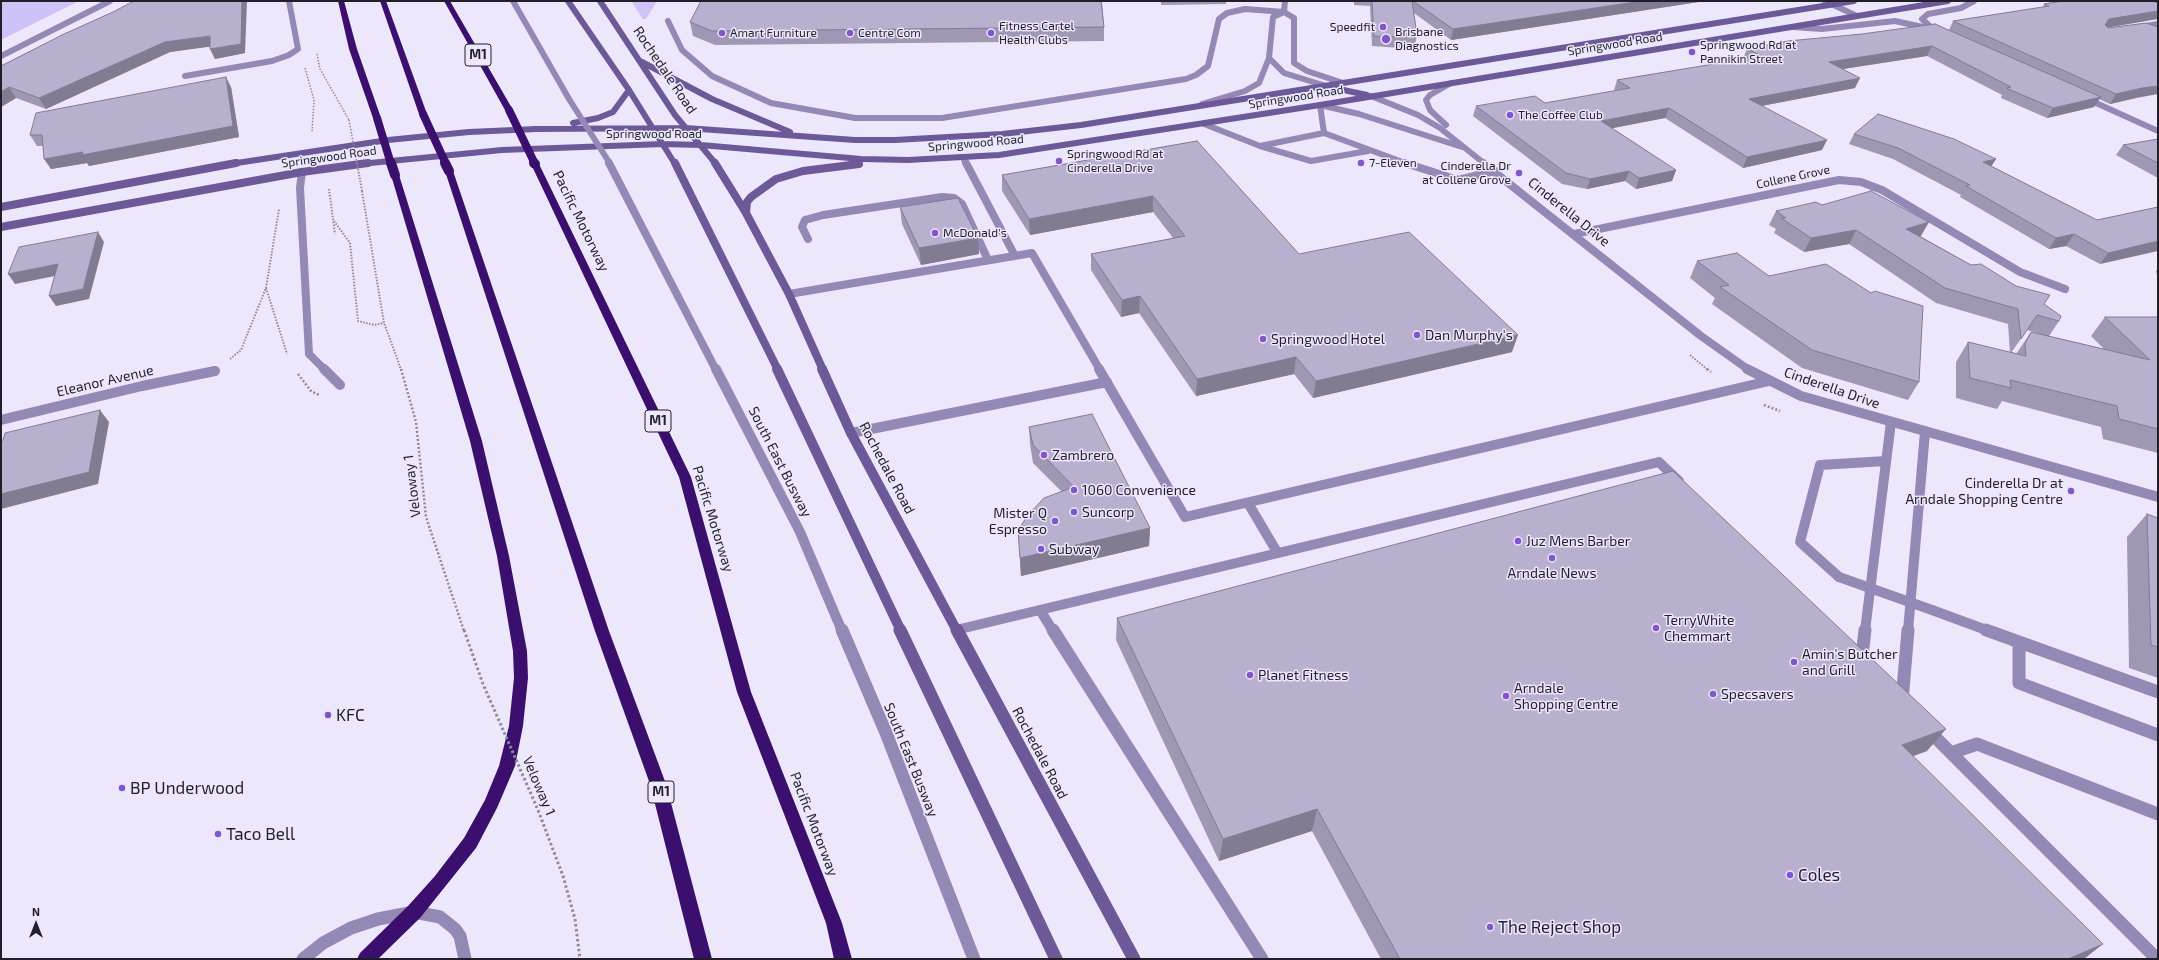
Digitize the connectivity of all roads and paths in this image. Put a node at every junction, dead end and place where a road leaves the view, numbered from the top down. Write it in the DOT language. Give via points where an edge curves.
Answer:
graph roads {
  1 [pos="110,1"];
  2 [pos="289,1"];
  3 [pos="342,1"];
  4 [pos="383,1"];
  5 [pos="447,1"];
  6 [pos="513,1"];
  7 [pos="568,1"];
  8 [pos="600,1"];
  9 [pos="1285,1"];
  10 [pos="1825,1"];
  11 [pos="1854,1"];
  12 [pos="1948,1"];
  13 [pos="1974,1"];
  14 [pos="1796,3"];
  15 [pos="1832,4"];
  16 [pos="1284,12"];
  17 [pos="1856,16"];
  18 [pos="1754,17"];
  19 [pos="668,21"];
  20 [pos="2158,24"];
  21 [pos="1792,27"];
  22 [pos="2141,27"];
  23 [pos="2133,28"];
  24 [pos="1934,29"];
  25 [pos="2152,31"];
  26 [pos="1941,32"];
  27 [pos="317,54"];
  28 [pos="289,55"];
  29 [pos="1,56"];
  30 [pos="1269,58"];
  31 [pos="640,61"];
  32 [pos="185,76"];
  33 [pos="1451,83"];
  34 [pos="1343,84"];
  35 [pos="1326,86"];
  36 [pos="629,90"];
  37 [pos="2078,95"];
  38 [pos="1372,96"];
  39 [pos="1320,105"];
  40 [pos="1191,107"];
  41 [pos="1204,124"];
  42 [pos="651,128"];
  43 [pos="686,128"];
  44 [pos="509,130"];
  45 [pos="2158,131"];
  46 [pos="1324,133"];
  47 [pos="800,136"];
  48 [pos="312,138"];
  49 [pos="663,144"];
  50 [pos="701,145"];
  51 [pos="1260,146"];
  52 [pos="1469,150"];
  53 [pos="1369,151"];
  54 [pos="963,157"];
  55 [pos="887,159"];
  56 [pos="1496,171"];
  57 [pos="302,172"];
  58 [pos="328,184"];
  59 [pos="280,206"];
  60 [pos="1,207"];
  61 [pos="746,213"];
  62 [pos="333,220"];
  63 [pos="1,227"];
  64 [pos="335,234"];
  65 [pos="1574,234"];
  66 [pos="808,239"];
  67 [pos="1015,256"];
  68 [pos="988,260"];
  69 [pos="2065,289"];
  70 [pos="789,294"];
  71 [pos="384,323"];
  72 [pos="216,371"];
  73 [pos="1769,381"];
  74 [pos="1106,382"];
  75 [pos="340,385"];
  76 [pos="1,420"];
  77 [pos="1891,422"];
  78 [pos="1925,432"];
  79 [pos="851,433"];
  80 [pos="1886,461"];
  81 [pos="1687,490"];
  82 [pos="2158,497"];
  83 [pos="1248,503"];
  84 [pos="1277,552"];
  85 [pos="1040,610"];
  86 [pos="956,630"];
  87 [pos="2019,642"];
  88 [pos="1850,652"];
  89 [pos="1861,664"];
  90 [pos="1871,674"];
  91 [pos="2158,692"];
  92 [pos="1892,694"];
  93 [pos="1918,720"];
  94 [pos="2158,735"];
  95 [pos="1951,753"];
  96 [pos="2158,814"];
  97 [pos="414,912"];
  98 [pos="303,959"];
  99 [pos="366,959"];
  100 [pos="465,959"];
  101 [pos="580,959"];
  102 [pos="703,959"];
  103 [pos="843,959"];
  104 [pos="974,959"];
  105 [pos="1056,959"];
  106 [pos="1134,959"];
  107 [pos="1262,959"];
  108 [pos="2157,959"];
  1 -- 29 [label="street"];
  2 -- 28 [label="street" via="298,49"];
  3 -- 97 [label="highway, bridge" via="353,48 395,175 476,441 503,556 520,651 521,678 516,726 507,766 492,803 470,843"];
  4 -- 102 [label="highway, M1, bridge" via="423,114 449,171 602,631 658,784"];
  5 -- 103 [label="highway, Pacific Motorway / M1, bridge" via="509,110 685,477 744,692 834,923"];
  6 -- 104 [label="street, South East Busway, bridge" via="569,99 609,162 800,532 886,733"];
  7 -- 36 [label="main road"];
  8 -- 31 [label="main road, Rochedale Road"];
  9 -- 16 [label="street"];
  10 -- 15 [label="street"];
  11 -- 15 [label="main road, Springwood Road"];
  12 -- 17 [label="main road, Springwood Road"];
  13 -- 24 [label="street" via="1961,8 1928,14 1922,19"];
  14 -- 18 [label="main road" via="1768,10"];
  15 -- 17 [label="street"];
  15 -- 18 [label="main road, Springwood Road"];
  16 -- 19 [label="street" via="1245,9 1227,13 1219,19 1208,66 1196,75 942,118 854,118 771,103 712,76 682,50"];
  16 -- 30 [label="street" via="1273,17"];
  16 -- 34 [label="street" via="1294,18 1294,63 1311,73"];
  17 -- 21 [label="main road, Springwood Road"];
  18 -- 34 [label="main road, Springwood Road"];
  20 -- 22 [label="street"];
  21 -- 24 [label="street" via="1822,30 1895,21"];
  21 -- 33 [label="main road, Springwood Road"];
  22 -- 23 [label="street"];
  22 -- 25 [label="street"];
  24 -- 26 [label="street"];
  27 -- 71 [label="path, Veloway 1, bridge" via="320,69 349,120"];
  28 -- 32 [label="street" via="272,61"];
  28 -- 48 [label="path" via="302,58 314,100"];
  30 -- 35 [label="street" via="1274,66 1284,73"];
  30 -- 40 [label="street" via="1262,80 1256,86"];
  31 -- 43 [label="main road, Rochedale Road"];
  31 -- 47 [label="main road" via="712,100"];
  33 -- 38 [label="main road, Springwood Road"];
  33 -- 52 [label="street" via="1430,95 1426,101 1431,112"];
  34 -- 35 [label="main road, Springwood Road"];
  34 -- 38 [label="main road"];
  35 -- 38 [label="main road"];
  35 -- 40 [label="main road, Springwood Road"];
  36 -- 42 [label="main road"];
  36 -- 44 [label="main road" via="618,107 602,117 560,125"];
  37 -- 45 [label="street"];
  38 -- 39 [label="main road, Springwood Road"];
  38 -- 52 [label="street" via="1434,124"];
  39 -- 41 [label="main road, Springwood Road"];
  39 -- 46 [label="street"];
  39 -- 52 [label="street" via="1359,114"];
  40 -- 47 [label="main road, Springwood Road" via="1081,125 986,136 855,140"];
  41 -- 51 [label="street"];
  41 -- 54 [label="main road, Springwood Road" via="1033,150"];
  42 -- 43 [label="main road, Springwood Road"];
  42 -- 44 [label="main road, Springwood Road"];
  42 -- 49 [label="main road"];
  43 -- 47 [label="main road, Springwood Road"];
  43 -- 50 [label="main road, Rochedale Road"];
  44 -- 60 [label="main road, Springwood Road" via="438,134 319,149"];
  46 -- 51 [label="street"];
  46 -- 53 [label="street"];
  49 -- 50 [label="main road, Springwood Road"];
  49 -- 57 [label="main road, Springwood Road" via="502,150 364,163"];
  49 -- 105 [label="main road" via="746,303"];
  50 -- 55 [label="main road, Springwood Road" via="836,158"];
  50 -- 61 [label="main road, Rochedale Road" via="714,161"];
  51 -- 53 [label="street" via="1311,161"];
  52 -- 56 [label="street, Cinderella Drive"];
  53 -- 56 [label="street" via="1458,180"];
  54 -- 55 [label="main road, Springwood Road"];
  54 -- 67 [label="street"];
  55 -- 61 [label="main road" via="803,171 776,179 746,202"];
  56 -- 65 [label="street, Cinderella Drive"];
  57 -- 63 [label="main road, Springwood Road"];
  57 -- 75 [label="street" via="300,188 309,354"];
  58 -- 62 [label="path"];
  59 -- 72 [label="path" via="266,288 241,350"];
  61 -- 70 [label="main road, Rochedale Road"];
  62 -- 64 [label="path"];
  62 -- 71 [label="path" via="350,243 358,321 374,325"];
  65 -- 69 [label="street, Collene Grove" via="1840,180 1861,182 1882,190 2020,272"];
  65 -- 73 [label="street, Cinderella Drive" via="1701,336 1742,366"];
  66 -- 68 [label="street" via="802,227 806,220 823,215 942,197 954,198 962,204"];
  67 -- 68 [label="street"];
  67 -- 74 [label="street" via="1032,253"];
  68 -- 70 [label="street"];
  70 -- 79 [label="main road, Rochedale Road"];
  71 -- 101 [label="path, Veloway 1, bridge" via="416,422 426,517 431,536 483,684 538,810 563,876 575,919"];
  72 -- 76 [label="street, Eleanor Avenue"];
  73 -- 77 [label="street, Cinderella Drive" via="1801,396"];
  73 -- 83 [label="street"];
  74 -- 79 [label="street"];
  74 -- 83 [label="street" via="1185,517"];
  77 -- 78 [label="street, Cinderella Drive"];
  77 -- 80 [label="street"];
  78 -- 82 [label="street, Cinderella Drive"];
  78 -- 92 [label="street" via="1904,707"];
  79 -- 86 [label="main road, Rochedale Road"];
  80 -- 87 [label="street, bridge" via="1820,465 1800,542 1839,577"];
  80 -- 89 [label="street"];
  81 -- 84 [label="street" via="1659,462"];
  83 -- 84 [label="street"];
  84 -- 85 [label="street"];
  85 -- 86 [label="street"];
  85 -- 107 [label="street"];
  86 -- 106 [label="main road, Rochedale Road"];
  87 -- 91 [label="street"];
  87 -- 94 [label="street" via="2019,683"];
  88 -- 89 [label="street"];
  89 -- 90 [label="street"];
  93 -- 95 [label="street"];
  95 -- 96 [label="street" via="1977,744"];
  95 -- 108 [label="street"];
  97 -- 98 [label="street" via="378,919 351,928 323,943"];
  97 -- 99 [label="highway"];
  97 -- 100 [label="street" via="440,917 455,929 460,936"];
}
